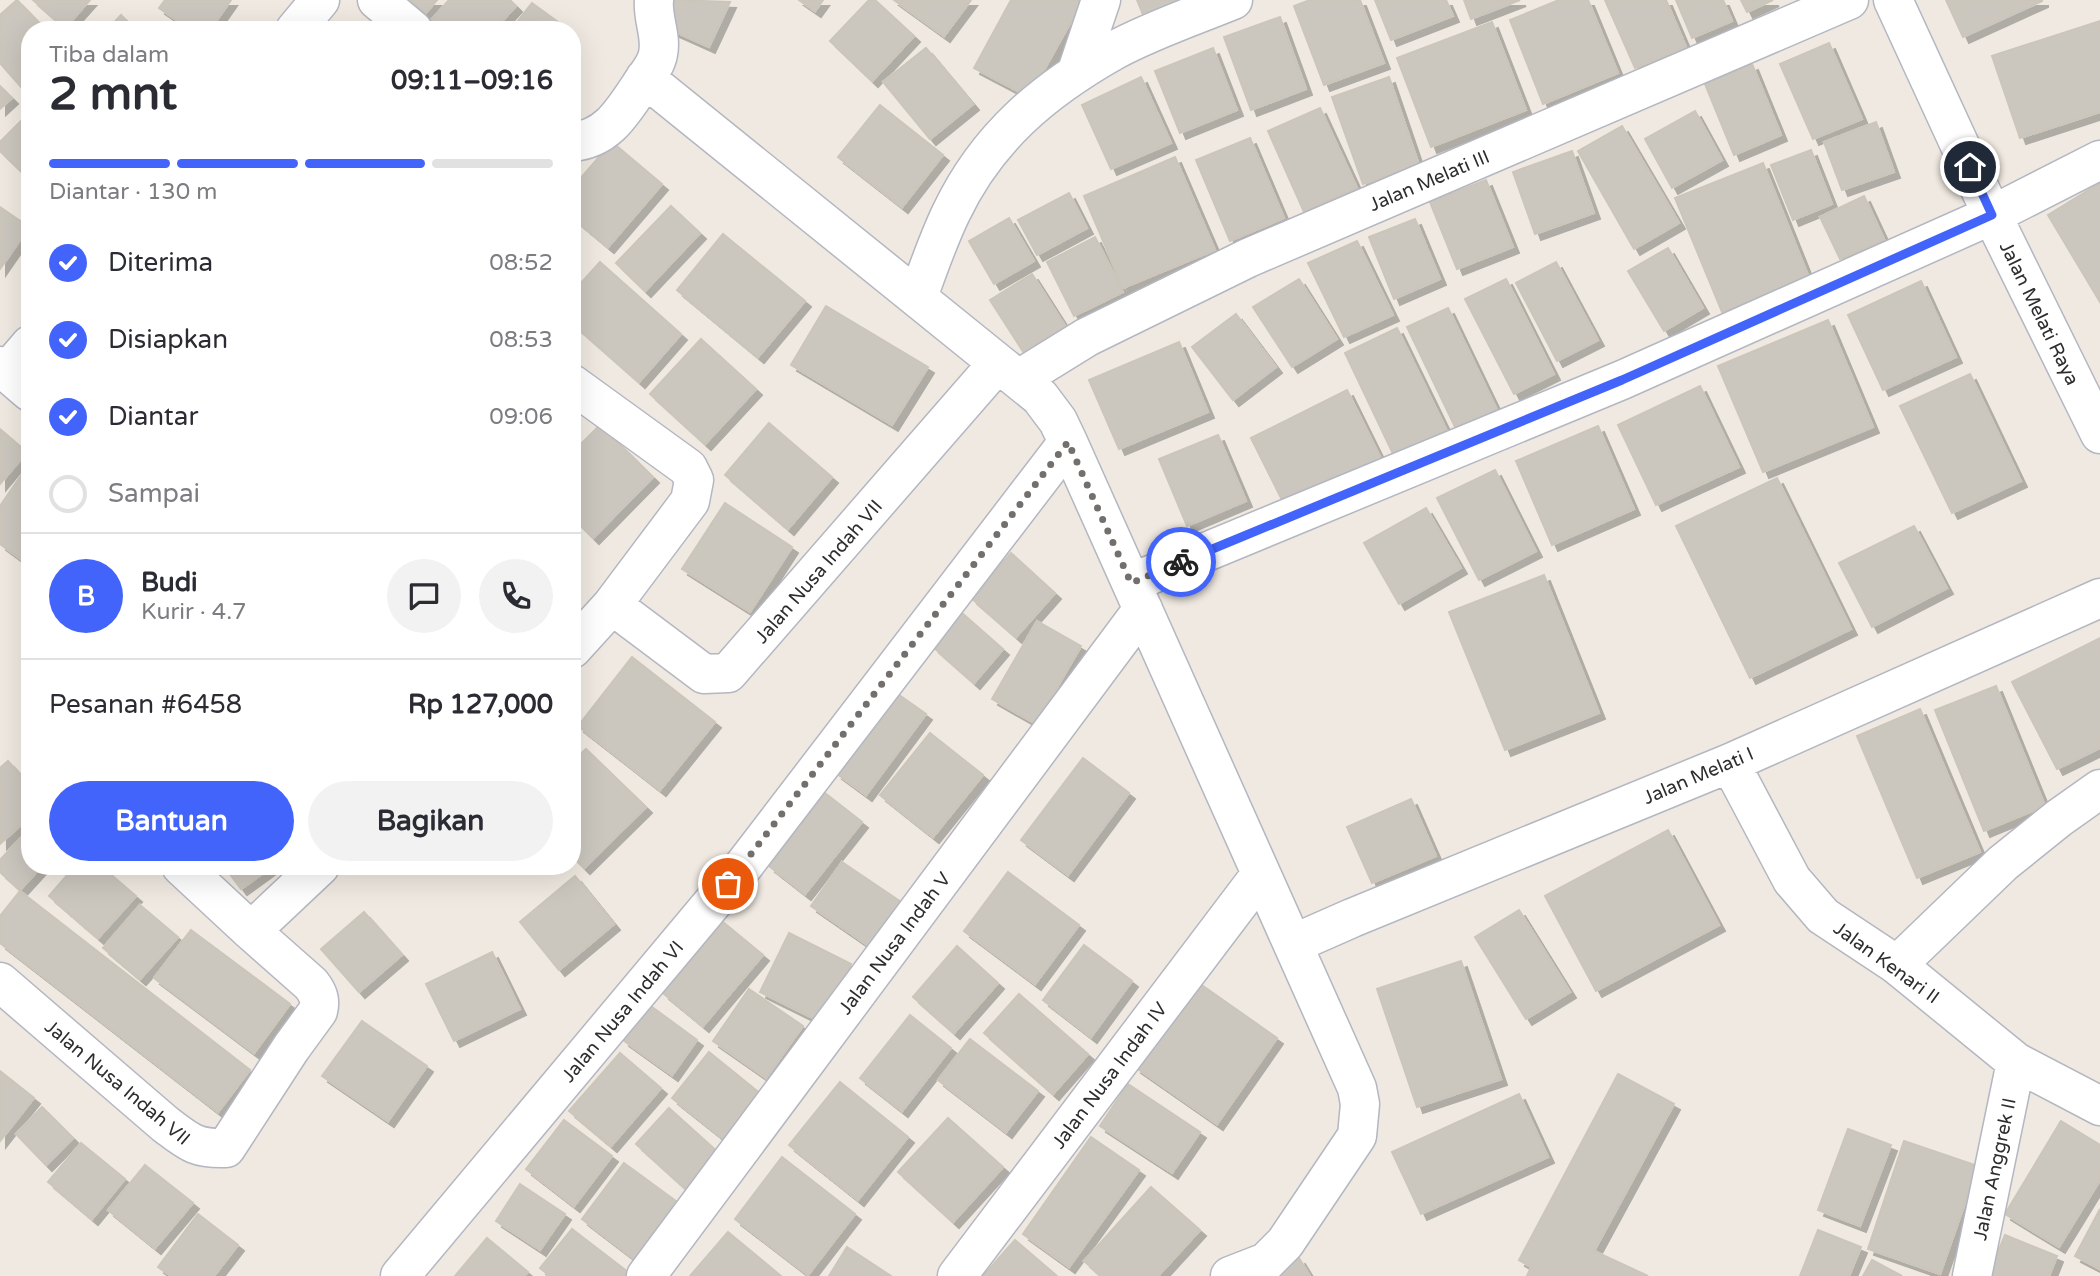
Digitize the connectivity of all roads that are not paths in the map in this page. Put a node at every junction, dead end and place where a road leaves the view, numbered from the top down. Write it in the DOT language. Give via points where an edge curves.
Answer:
graph roads {
  1 [pos="320,0"];
  2 [pos="377,0"];
  3 [pos="654,0"];
  4 [pos="1101,0"];
  5 [pos="1233,0"];
  6 [pos="1849,0"];
  7 [pos="1893,0"];
  8 [pos="302,21"];
  9 [pos="402,21"];
  10 [pos="1076,74"];
  11 [pos="645,78"];
  12 [pos="581,140"];
  13 [pos="2100,160"];
  14 [pos="1992,215"];
  15 [pos="918,297"];
  16 [pos="1008,371"];
  17 [pos="581,391"];
  18 [pos="2100,434"];
  19 [pos="1068,442"];
  20 [pos="1137,596"];
  21 [pos="2100,598"];
  22 [pos="612,605"];
  23 [pos="581,639"];
  24 [pos="1730,763"];
  25 [pos="2100,789"];
  26 [pos="1261,874"];
  27 [pos="191,875"];
  28 [pos="310,875"];
  29 [pos="251,931"];
  30 [pos="1293,944"];
  31 [pos="1897,965"];
  32 [pos="0,982"];
  33 [pos="2016,1062"];
  34 [pos="2100,1106"];
  35 [pos="400,1276"];
  36 [pos="646,1276"];
  37 [pos="957,1276"];
  38 [pos="1230,1276"];
  39 [pos="1972,1276"];
  1 -- 8 [label="street"];
  2 -- 9 [label="street"];
  3 -- 11 [label="street" via="658,54"];
  4 -- 10 [label="street"];
  5 -- 10 [label="street" via="1117,49"];
  6 -- 16 [label="street, Jalan Melati III" via="1248,258"];
  7 -- 14 [label="street, Jalan Melati Raya"];
  10 -- 15 [label="street" via="1020,116 978,167 951,212"];
  11 -- 12 [label="street" via="607,130"];
  11 -- 15 [label="street"];
  13 -- 14 [label="street"];
  14 -- 18 [label="street, Jalan Melati Raya"];
  14 -- 20 [label="street"];
  15 -- 16 [label="street"];
  16 -- 19 [label="street" via="1040,397"];
  16 -- 22 [label="street, Jalan Nusa Indah VII" via="728,673 704,674"];
  17 -- 22 [label="street" via="688,468 694,480 690,501"];
  19 -- 20 [label="street"];
  19 -- 35 [label="street, Jalan Nusa Indah VI" via="745,864"];
  20 -- 26 [label="street"];
  20 -- 36 [label="street, Jalan Nusa Indah V"];
  21 -- 24 [label="street, Jalan Melati I"];
  22 -- 23 [label="street"];
  24 -- 30 [label="street, Jalan Melati I"];
  24 -- 31 [label="street, Jalan Kenari II" via="1792,880 1807,899 1842,930"];
  25 -- 31 [label="street" via="2003,863"];
  26 -- 30 [label="street"];
  26 -- 37 [label="street, Jalan Nusa Indah IV"];
  27 -- 29 [label="street, Jalan Nusa Indah VII"];
  28 -- 29 [label="street"];
  29 -- 32 [label="street, Jalan Nusa Indah VII" via="311,984 320,1004 226,1148 193,1145"];
  30 -- 38 [label="street" via="1357,1088 1357,1136 1276,1253 1254,1268"];
  31 -- 33 [label="street, Jalan Kenari II"];
  33 -- 34 [label="street, Jalan Kenari II"];
  33 -- 39 [label="street, Jalan Anggrek II"];
}
